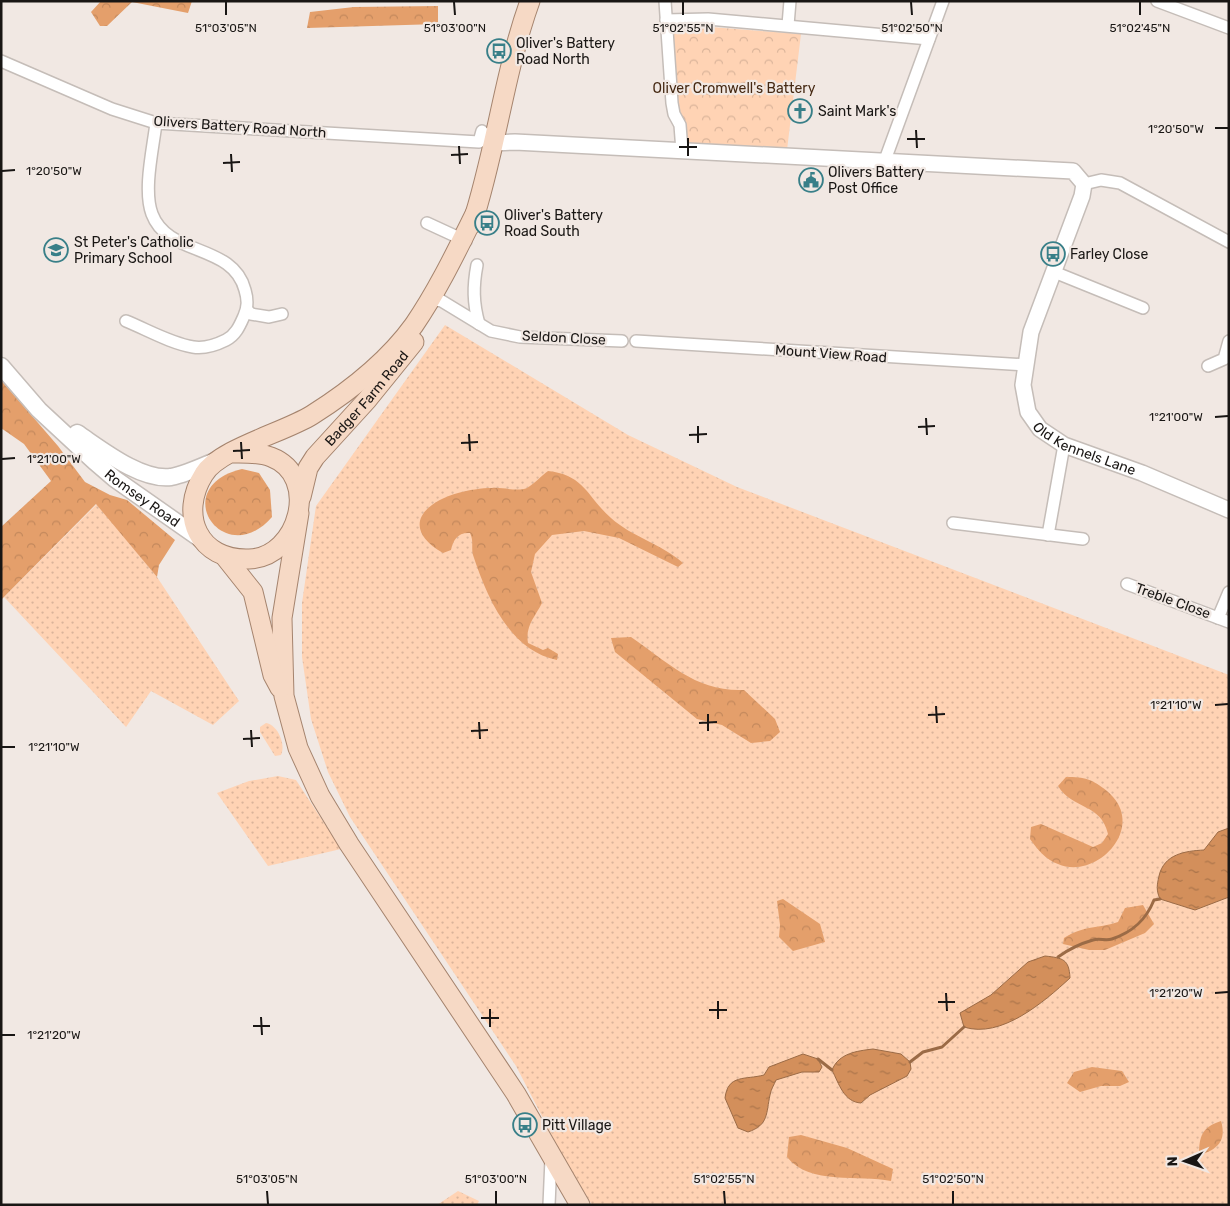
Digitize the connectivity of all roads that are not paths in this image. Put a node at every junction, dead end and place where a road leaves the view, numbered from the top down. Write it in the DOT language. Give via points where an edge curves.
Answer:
graph roads {
  1 [pos="530,1"];
  2 [pos="665,1"];
  3 [pos="790,1"];
  4 [pos="943,1"];
  5 [pos="1157,1"];
  6 [pos="666,20"];
  7 [pos="788,25"];
  8 [pos="1228,27"];
  9 [pos="929,39"];
  10 [pos="1,61"];
  11 [pos="156,124"];
  12 [pos="488,137"];
  13 [pos="682,151"];
  14 [pos="885,160"];
  15 [pos="1084,184"];
  16 [pos="427,223"];
  17 [pos="465,240"];
  18 [pos="1229,242"];
  19 [pos="477,265"];
  20 [pos="1054,272"];
  21 [pos="440,300"];
  22 [pos="1143,308"];
  23 [pos="247,310"];
  24 [pos="282,314"];
  25 [pos="126,321"];
  26 [pos="414,324"];
  27 [pos="478,324"];
  28 [pos="636,340"];
  29 [pos="622,341"];
  30 [pos="1229,341"];
  31 [pos="1227,362"];
  32 [pos="1026,365"];
  33 [pos="1,366"];
  34 [pos="1208,366"];
  35 [pos="22,389"];
  36 [pos="1064,445"];
  37 [pos="224,456"];
  38 [pos="300,505"];
  39 [pos="1229,510"];
  40 [pos="953,523"];
  41 [pos="1048,535"];
  42 [pos="1083,539"];
  43 [pos="202,540"];
  44 [pos="226,558"];
  45 [pos="1127,584"];
  46 [pos="1229,592"];
  47 [pos="1223,620"];
  48 [pos="284,696"];
  49 [pos="551,1154"];
  50 [pos="549,1205"];
  51 [pos="580,1205"];
  1 -- 12 [label="main road, Badger Farm Road"];
  2 -- 6 [label="street"];
  3 -- 7 [label="street"];
  4 -- 9 [label="street"];
  5 -- 8 [label="street"];
  6 -- 7 [label="street" via="708,19"];
  6 -- 13 [label="street" via="672,103 680,125"];
  7 -- 9 [label="street"];
  9 -- 14 [label="street"];
  10 -- 11 [label="street, Olivers Battery Road North" via="112,109"];
  11 -- 12 [label="street, Olivers Battery Road North" via="479,142"];
  11 -- 23 [label="street" via="149,184 152,214 161,230 170,237 203,250 232,267 245,288"];
  12 -- 13 [label="street" via="515,142"];
  12 -- 17 [label="main road, Badger Farm Road" via="476,212"];
  13 -- 14 [label="street"];
  14 -- 15 [label="street" via="1073,171"];
  15 -- 18 [label="street" via="1101,180 1120,183"];
  15 -- 20 [label="street, Old Kennels Lane" via="1078,212"];
  16 -- 17 [label="street"];
  17 -- 21 [label="main road, Badger Farm Road"];
  17 -- 26 [label="main road, Badger Farm Road"];
  19 -- 27 [label="street" via="473,297"];
  20 -- 22 [label="street"];
  20 -- 32 [label="street, Old Kennels Lane" via="1031,332"];
  21 -- 26 [label="street, Badger Farm Road" via="432,302"];
  21 -- 27 [label="street, Seldon Close"];
  21 -- 38 [label="main road, Badger Farm Road" via="409,350 314,457 308,468"];
  23 -- 24 [label="street" via="269,317"];
  23 -- 25 [label="street" via="236,332 229,338 196,348"];
  26 -- 37 [label="main road, Badger Farm Road" via="376,366 336,399 282,431"];
  27 -- 29 [label="street, Seldon Close" via="520,337"];
  28 -- 32 [label="street, Mount View Road"];
  30 -- 31 [label="street"];
  31 -- 34 [label="street"];
  32 -- 36 [label="street, Old Kennels Lane" via="1023,385 1028,412 1040,429"];
  33 -- 35 [label="main road, Romsey Road"];
  35 -- 37 [label="main road, Romsey Road" via="66,426 144,474 171,476 191,472"];
  35 -- 43 [label="main road, Romsey Road" via="39,410 115,479"];
  36 -- 39 [label="street, Old Kennels Lane"];
  36 -- 41 [label="street"];
  37 -- 38 [label="main road" via="257,453 273,457 295,477"];
  37 -- 43 [label="main road" via="205,472 193,495 193,521"];
  38 -- 44 [label="main road" via="291,531 280,546 265,556 253,559"];
  38 -- 48 [label="main road" via="282,618"];
  40 -- 41 [label="street"];
  41 -- 42 [label="street"];
  43 -- 44 [label="main road"];
  44 -- 48 [label="main road" via="253,592 273,674"];
  45 -- 47 [label="street, Treble Close"];
  46 -- 47 [label="street, Treble Close"];
  48 -- 49 [label="main road" via="298,748 320,796 516,1094"];
  49 -- 50 [label="street"];
  49 -- 51 [label="main road"];
}
